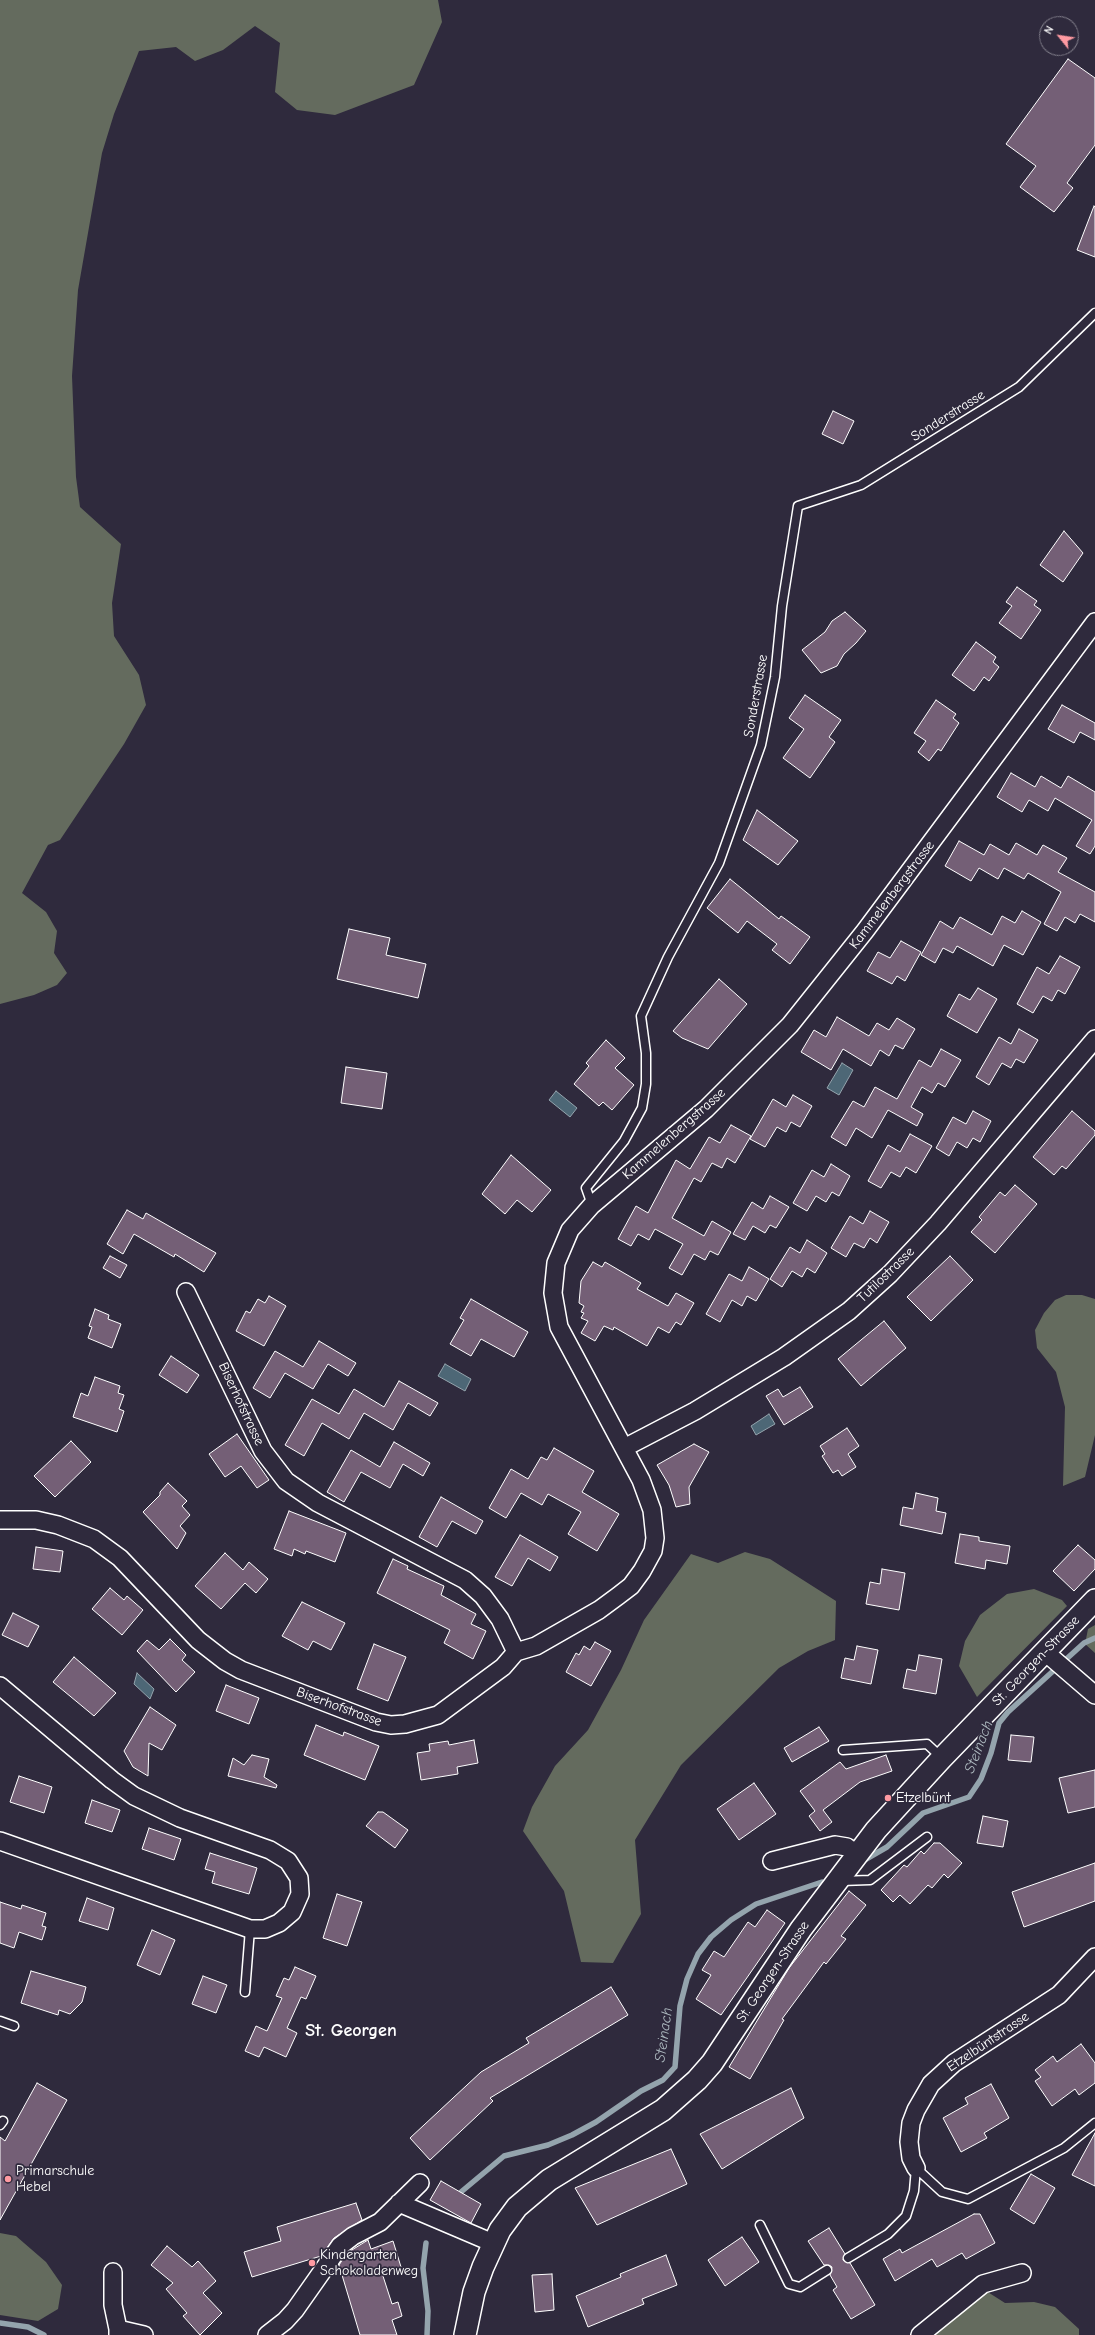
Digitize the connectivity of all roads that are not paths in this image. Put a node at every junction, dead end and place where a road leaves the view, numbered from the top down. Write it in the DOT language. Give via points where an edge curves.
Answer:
graph roads {
  1 [pos="1095,313"];
  2 [pos="1095,622"];
  3 [pos="1095,1039"];
  4 [pos="592,1205"];
  5 [pos="186,1292"];
  6 [pos="624,1448"];
  7 [pos="0,1520"];
  8 [pos="1095,1600"];
  9 [pos="516,1652"];
  10 [pos="1051,1657"];
  11 [pos="0,1686"];
  12 [pos="1095,1695"];
  13 [pos="843,1750"];
  14 [pos="942,1758"];
  15 [pos="927,1838"];
  16 [pos="0,1841"];
  17 [pos="857,1856"];
  18 [pos="772,1861"];
  19 [pos="838,1881"];
  20 [pos="250,1929"];
  21 [pos="1095,1957"];
  22 [pos="246,1992"];
  23 [pos="0,2021"];
  24 [pos="14,2026"];
  25 [pos="1095,2123"];
  26 [pos="916,2168"];
  27 [pos="420,2184"];
  28 [pos="400,2203"];
  29 [pos="760,2225"];
  30 [pos="493,2243"];
  31 [pos="848,2258"];
  32 [pos="827,2270"];
  33 [pos="113,2272"];
  34 [pos="1022,2273"];
  35 [pos="118,2332"];
  36 [pos="144,2335"];
  37 [pos="267,2335"];
  38 [pos="465,2335"];
  39 [pos="920,2335"];
  1 -- 4 [label="lane, Sonderstrasse" via="1019,387 861,485 798,506 782,606 775,677 760,745 719,863 668,957 641,1016 646,1053 646,1084 642,1108 624,1140 586,1188"];
  2 -- 4 [label="street, Kammelenbergstrasse" via="865,931 790,1025 706,1109"];
  3 -- 6 [label="street, Tutilostrasse" via="938,1223 890,1274 849,1311 784,1358 695,1411"];
  4 -- 6 [label="street, Kammelenbergstrasse" via="570,1230 556,1263 553,1293 559,1327"];
  5 -- 9 [label="street, Biserhofstrasse" via="263,1451 286,1481 318,1503 465,1580 484,1596 500,1619"];
  6 -- 9 [label="street, Kammelenbergstrasse" via="641,1480 652,1510 655,1538 653,1551 631,1586 618,1596 599,1610 536,1646"];
  7 -- 9 [label="street, Biserhofstrasse" via="36,1520 58,1525 94,1539 120,1558 198,1640 225,1661 241,1670 376,1722 390,1725 405,1724 438,1715 503,1667"];
  8 -- 10 [label="street, St. Georgen-Strasse"];
  10 -- 12 [label="street"];
  10 -- 14 [label="street, St. Georgen-Strasse"];
  11 -- 20 [label="street" via="134,1796 180,1818 270,1850 288,1861 298,1878 300,1894 296,1906 286,1918 272,1927"];
  13 -- 14 [label="lane" via="927,1744"];
  14 -- 17 [label="street, St. Georgen-Strasse" via="884,1820"];
  15 -- 19 [label="lane" via="870,1880"];
  16 -- 20 [label="street"];
  17 -- 18 [label="street" via="847,1847 835,1844"];
  17 -- 19 [label="street, St. Georgen-Strasse"];
  19 -- 30 [label="street, St. Georgen-Strasse" via="801,1929 717,2056 697,2080 663,2110 538,2188 517,2207"];
  20 -- 22 [label="lane"];
  21 -- 26 [label="street, Etzelbüntstrasse" via="1059,1995 954,2063 931,2084 916,2110 912,2123 909,2142 911,2158"];
  23 -- 24 [label="lane"];
  25 -- 26 [label="lane, Etzelbüntstrasse" via="1064,2148 968,2199 942,2192"];
  26 -- 31 [label="lane, Etzelbüntstrasse" via="914,2191 906,2216 888,2234"];
  27 -- 28 [label="street"];
  28 -- 30 [label="street"];
  28 -- 37 [label="street" via="373,2227 343,2243 295,2310"];
  29 -- 32 [label="lane" via="789,2284 800,2287"];
  30 -- 38 [label="street, St. Georgen-Strasse" via="474,2292"];
  33 -- 35 [label="street" via="113,2305"];
  34 -- 39 [label="street" via="983,2284"];
  35 -- 36 [label="street"];
}
